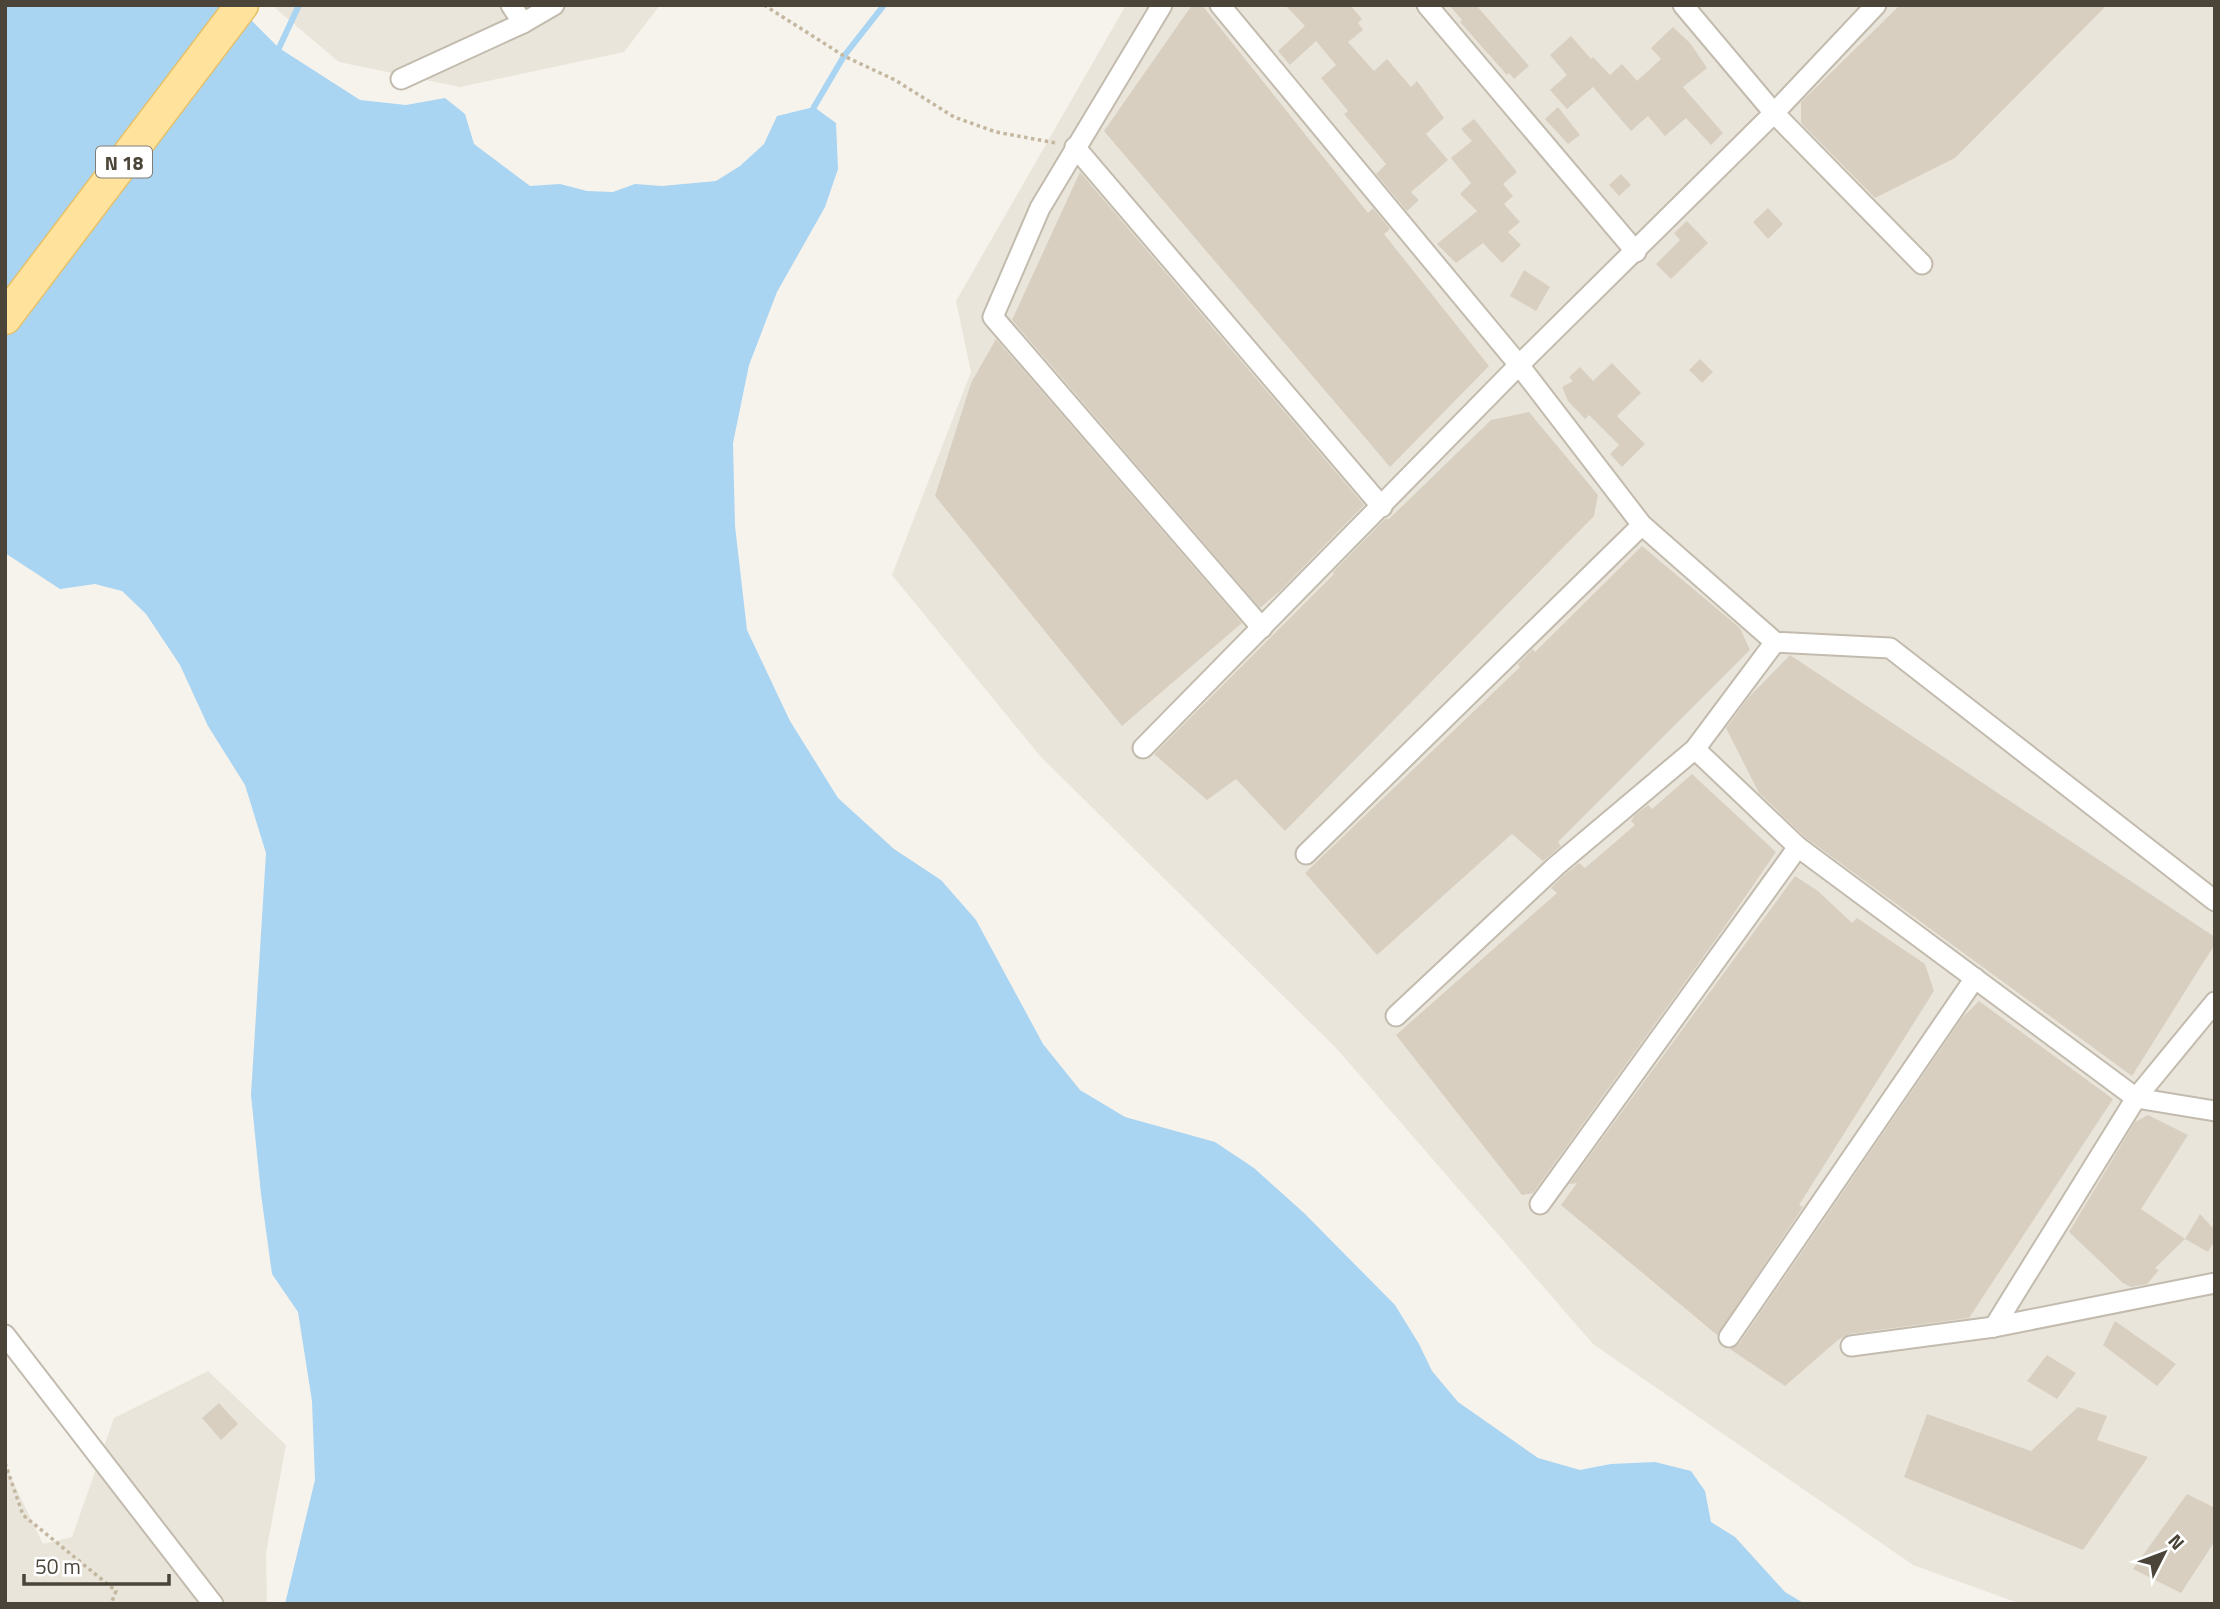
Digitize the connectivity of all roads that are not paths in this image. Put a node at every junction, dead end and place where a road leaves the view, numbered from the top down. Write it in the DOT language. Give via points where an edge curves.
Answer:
graph roads {
  1 [pos="242,5"];
  2 [pos="511,5"];
  3 [pos="554,5"];
  4 [pos="1162,5"];
  5 [pos="1220,5"];
  6 [pos="1427,5"];
  7 [pos="1684,5"];
  8 [pos="1876,5"];
  9 [pos="523,23"];
  10 [pos="401,79"];
  11 [pos="1774,113"];
  12 [pos="1075,147"];
  13 [pos="1636,252"];
  14 [pos="1922,264"];
  15 [pos="5,318"];
  16 [pos="1519,365"];
  17 [pos="1382,507"];
  18 [pos="1642,525"];
  19 [pos="1262,628"];
  20 [pos="1774,642"];
  21 [pos="1143,748"];
  22 [pos="1695,750"];
  23 [pos="1798,847"];
  24 [pos="1306,854"];
  25 [pos="2215,901"];
  26 [pos="1975,978"];
  27 [pos="2215,1002"];
  28 [pos="1396,1016"];
  29 [pos="2136,1098"];
  30 [pos="2215,1111"];
  31 [pos="1540,1204"];
  32 [pos="2215,1283"];
  33 [pos="1994,1327"];
  34 [pos="5,1335"];
  35 [pos="1729,1337"];
  36 [pos="1851,1346"];
  37 [pos="213,1604"];
  1 -- 15 [label="main road, N 18"];
  2 -- 9 [label="street"];
  3 -- 9 [label="street"];
  4 -- 12 [label="street"];
  5 -- 16 [label="street"];
  6 -- 13 [label="street"];
  7 -- 11 [label="street"];
  8 -- 11 [label="street"];
  9 -- 10 [label="street"];
  11 -- 13 [label="street"];
  11 -- 14 [label="street"];
  12 -- 17 [label="street"];
  12 -- 19 [label="street" via="1040,208 993,317"];
  13 -- 16 [label="street"];
  16 -- 17 [label="street"];
  16 -- 18 [label="street"];
  17 -- 19 [label="street"];
  18 -- 20 [label="street"];
  18 -- 24 [label="street"];
  19 -- 21 [label="street"];
  20 -- 22 [label="street"];
  20 -- 25 [label="street" via="1890,648"];
  22 -- 23 [label="street"];
  22 -- 28 [label="street" via="1556,866"];
  23 -- 26 [label="street"];
  23 -- 31 [label="street"];
  26 -- 29 [label="street"];
  26 -- 35 [label="street"];
  27 -- 29 [label="street"];
  29 -- 30 [label="street"];
  29 -- 33 [label="street"];
  32 -- 33 [label="street"];
  33 -- 36 [label="street"];
  34 -- 37 [label="street"];
}
